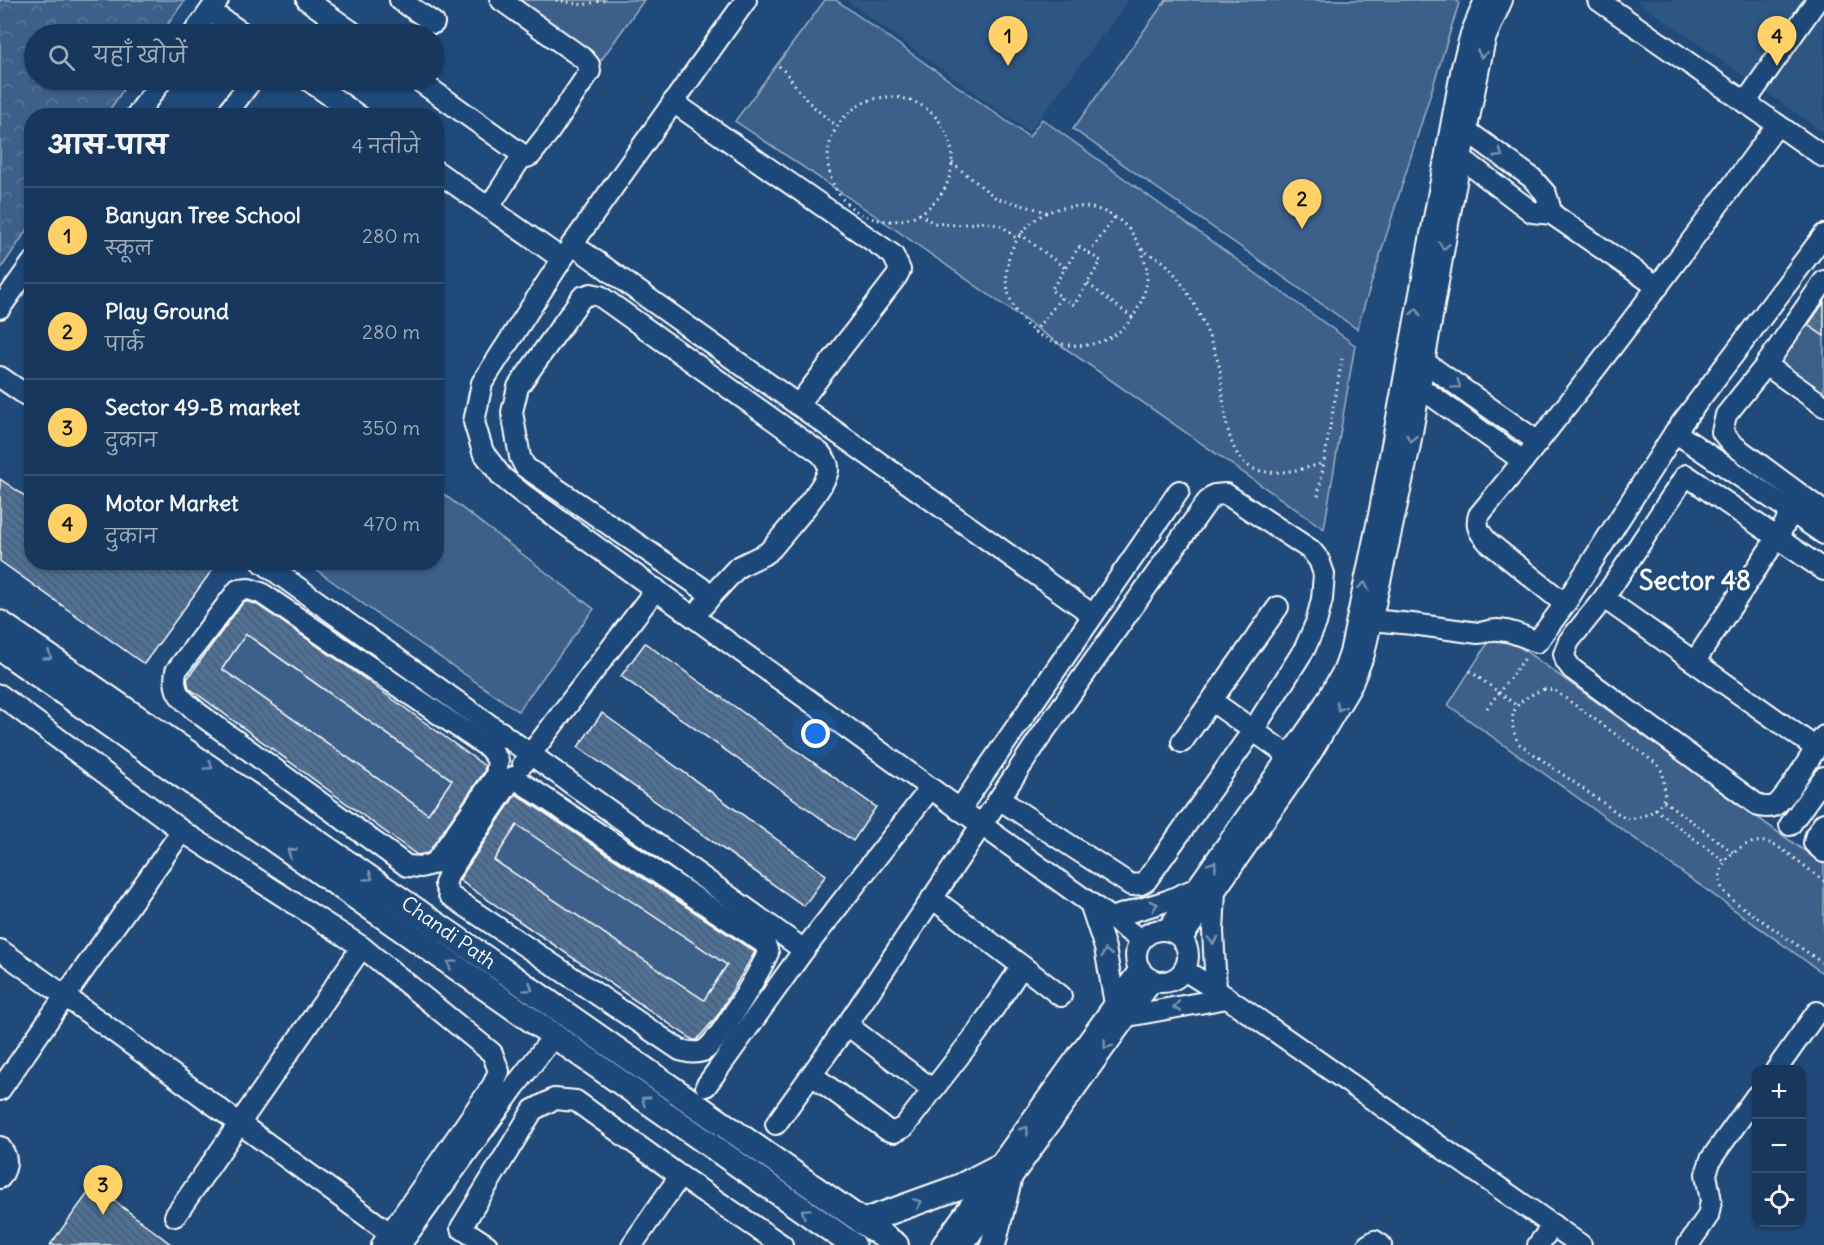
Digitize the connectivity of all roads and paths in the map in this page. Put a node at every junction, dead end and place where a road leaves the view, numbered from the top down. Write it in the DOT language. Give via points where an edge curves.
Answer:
graph roads {
  1 [pos="307,0"];
  2 [pos="400,0"];
  3 [pos="501,0"];
  4 [pos="556,0"];
  5 [pos="604,0"];
  6 [pos="746,0"];
  7 [pos="1485,0"];
  8 [pos="1502,0"];
  9 [pos="1598,0"];
  10 [pos="1817,0"];
  11 [pos="214,5"];
  12 [pos="434,23"];
  13 [pos="201,24"];
  14 [pos="234,24"];
  15 [pos="341,24"];
  16 [pos="780,66"];
  17 [pos="155,90"];
  18 [pos="246,90"];
  19 [pos="322,90"];
  20 [pos="432,90"];
  21 [pos="673,102"];
  22 [pos="1745,103"];
  23 [pos="142,108"];
  24 [pos="236,108"];
  25 [pos="347,108"];
  26 [pos="1459,125"];
  27 [pos="1777,125"];
  28 [pos="837,126"];
  29 [pos="1454,153"];
  30 [pos="523,155"];
  31 [pos="1824,157"];
  32 [pos="952,163"];
  33 [pos="444,176"];
  34 [pos="489,207"];
  35 [pos="1047,212"];
  36 [pos="1552,213"];
  37 [pos="919,214"];
  38 [pos="1115,217"];
  39 [pos="1020,234"];
  40 [pos="1824,235"];
  41 [pos="1017,238"];
  42 [pos="1142,249"];
  43 [pos="567,251"];
  44 [pos="1089,254"];
  45 [pos="1065,268"];
  46 [pos="607,269"];
  47 [pos="24,274"];
  48 [pos="1824,281"];
  49 [pos="1088,284"];
  50 [pos="1658,287"];
  51 [pos="591,294"];
  52 [pos="1062,297"];
  53 [pos="0,308"];
  54 [pos="1133,318"];
  55 [pos="1034,332"];
  56 [pos="1416,357"];
  57 [pos="1342,359"];
  58 [pos="1766,365"];
  59 [pos="0,377"];
  60 [pos="1412,382"];
  61 [pos="24,394"];
  62 [pos="798,405"];
  63 [pos="1824,406"];
  64 [pos="1676,432"];
  65 [pos="1538,442"];
  66 [pos="1523,461"];
  67 [pos="1324,463"];
  68 [pos="1179,491"];
  69 [pos="1318,496"];
  70 [pos="1792,511"];
  71 [pos="1824,512"];
  72 [pos="1824,534"];
  73 [pos="1777,538"];
  74 [pos="261,570"];
  75 [pos="273,570"];
  76 [pos="1824,570"];
  77 [pos="249,589"];
  78 [pos="656,590"];
  79 [pos="712,595"];
  80 [pos="1604,598"];
  81 [pos="1565,604"];
  82 [pos="1278,607"];
  83 [pos="1094,615"];
  84 [pos="694,617"];
  85 [pos="1365,619"];
  86 [pos="0,623"];
  87 [pos="1537,642"];
  88 [pos="0,648"];
  89 [pos="1695,661"];
  90 [pos="1470,671"];
  91 [pos="1499,692"];
  92 [pos="1212,701"];
  93 [pos="4,705"];
  94 [pos="1516,705"];
  95 [pos="1487,708"];
  96 [pos="1254,729"];
  97 [pos="501,732"];
  98 [pos="1182,742"];
  99 [pos="1820,742"];
  100 [pos="489,748"];
  101 [pos="531,753"];
  102 [pos="1289,756"];
  103 [pos="513,777"];
  104 [pos="1824,777"];
  105 [pos="930,789"];
  106 [pos="999,799"];
  107 [pos="1664,801"];
  108 [pos="1655,809"];
  109 [pos="958,810"];
  110 [pos="1824,823"];
  111 [pos="983,825"];
  112 [pos="1790,825"];
  113 [pos="182,831"];
  114 [pos="1732,852"];
  115 [pos="1824,852"];
  116 [pos="1725,862"];
  117 [pos="1824,881"];
  118 [pos="1206,890"];
  119 [pos="932,898"];
  120 [pos="1090,903"];
  121 [pos="1110,918"];
  122 [pos="1174,934"];
  123 [pos="1141,940"];
  124 [pos="362,947"];
  125 [pos="0,950"];
  126 [pos="804,950"];
  127 [pos="1824,964"];
  128 [pos="1022,966"];
  129 [pos="1184,970"];
  130 [pos="1147,975"];
  131 [pos="1221,994"];
  132 [pos="65,996"];
  133 [pos="1061,996"];
  134 [pos="1121,1010"];
  135 [pos="1817,1012"];
  136 [pos="847,1025"];
  137 [pos="553,1036"];
  138 [pos="1780,1065"];
  139 [pos="812,1075"];
  140 [pos="706,1086"];
  141 [pos="932,1089"];
  142 [pos="0,1090"];
  143 [pos="1752,1102"];
  144 [pos="238,1122"];
  145 [pos="776,1124"];
  146 [pos="0,1147"];
  147 [pos="1010,1165"];
  148 [pos="680,1176"];
  149 [pos="0,1178"];
  150 [pos="175,1216"];
  151 [pos="862,1222"];
  152 [pos="1553,1225"];
  153 [pos="394,1241"];
  154 [pos="487,1245"];
  155 [pos="632,1245"];
  156 [pos="782,1245"];
  157 [pos="853,1245"];
  158 [pos="896,1245"];
  159 [pos="942,1245"];
  160 [pos="963,1245"];
  161 [pos="993,1245"];
  162 [pos="1368,1245"];
  163 [pos="1381,1245"];
  164 [pos="1538,1245"];
  165 [pos="1581,1245"];
  166 [pos="1688,1245"];
  1 -- 15 [label="street"];
  2 -- 12 [label="street"];
  3 -- 30 [label="street" via="584,59 590,70 531,155"];
  4 -- 5 [label="path" via="583,5"];
  6 -- 21 [label="street"];
  7 -- 26 [label="street" via="1468,45"];
  8 -- 26 [label="street, one-way" via="1485,39"];
  9 -- 22 [label="street"];
  10 -- 22 [label="street"];
  11 -- 13 [label="street"];
  11 -- 14 [label="street"];
  16 -- 28 [label="path" via="803,96"];
  17 -- 23 [label="street"];
  18 -- 24 [label="street"];
  19 -- 25 [label="street"];
  20 -- 30 [label="street"];
  21 -- 43 [label="street"];
  21 -- 62 [label="street" via="893,255 898,263 897,276"];
  22 -- 27 [label="street"];
  26 -- 29 [label="street"];
  26 -- 36 [label="street, one-way" via="1532,178 1546,194"];
  27 -- 31 [label="street"];
  27 -- 50 [label="street"];
  28 -- 32 [label="path" via="859,104 878,97 898,96 933,113 945,129"];
  28 -- 37 [label="path" via="828,151 829,171 848,205 864,216 883,221"];
  29 -- 36 [label="street" via="1532,212"];
  29 -- 56 [label="street"];
  30 -- 34 [label="street"];
  32 -- 35 [label="path" via="996,198"];
  32 -- 37 [label="path" via="946,186 935,202"];
  33 -- 34 [label="street"];
  34 -- 43 [label="street"];
  35 -- 38 [label="path" via="1075,206 1096,208"];
  35 -- 39 [label="path"];
  36 -- 50 [label="street"];
  37 -- 41 [label="path" via="934,224 984,222 1002,226"];
  38 -- 42 [label="path" via="1131,231"];
  38 -- 44 [label="path"];
  39 -- 41 [label="path"];
  39 -- 45 [label="path"];
  40 -- 64 [label="street"];
  41 -- 55 [label="path" via="1006,273 1008,294 1017,314"];
  42 -- 54 [label="path" via="1147,272 1145,295"];
  42 -- 67 [label="path" via="1165,263 1186,290 1206,327 1220,366 1232,447 1242,460 1255,470 1273,472"];
  43 -- 46 [label="street"];
  43 -- 78 [label="street" via="482,383 474,422 483,453 502,477"];
  44 -- 45 [label="path" via="1079,247"];
  44 -- 49 [label="path" via="1101,261"];
  45 -- 52 [label="path" via="1051,290"];
  46 -- 51 [label="street"];
  46 -- 62 [label="street"];
  47 -- 53 [label="street"];
  48 -- 58 [label="street"];
  49 -- 52 [label="path" via="1074,305"];
  49 -- 54 [label="path"];
  50 -- 65 [label="street"];
  51 -- 79 [label="street" via="582,297 518,387 512,412 520,457 525,467"];
  51 -- 79 [label="street" via="600,296 826,460 825,477 773,547 738,567"];
  52 -- 55 [label="path"];
  54 -- 55 [label="path" via="1119,333 1098,344 1075,347 1053,343"];
  56 -- 60 [label="street"];
  56 -- 65 [label="street, one-way"];
  57 -- 67 [label="path"];
  58 -- 63 [label="street"];
  58 -- 71 [label="street" via="1726,415 1722,432 1732,444"];
  59 -- 61 [label="street"];
  60 -- 66 [label="street"];
  60 -- 85 [label="street" via="1379,515"];
  62 -- 83 [label="street"];
  64 -- 70 [label="street"];
  64 -- 81 [label="street"];
  65 -- 66 [label="street"];
  66 -- 81 [label="street" via="1479,515 1478,531"];
  67 -- 69 [label="path"];
  68 -- 83 [label="street"];
  70 -- 72 [label="street"];
  70 -- 73 [label="street"];
  73 -- 76 [label="street"];
  73 -- 80 [label="street" via="1686,475"];
  73 -- 89 [label="street"];
  74 -- 77 [label="street"];
  75 -- 97 [label="street"];
  77 -- 100 [label="street" via="261,593"];
  77 -- 100 [label="street" via="238,590 176,671 177,694 407,866 435,863 496,776 498,760"];
  78 -- 84 [label="street"];
  78 -- 101 [label="street"];
  79 -- 84 [label="street"];
  80 -- 89 [label="street"];
  80 -- 99 [label="street" via="1566,645 1564,654 1572,669 1760,806 1775,806"];
  81 -- 87 [label="street"];
  82 -- 92 [label="street"];
  83 -- 109 [label="street"];
  84 -- 105 [label="street"];
  85 -- 87 [label="street" via="1478,633 1494,629"];
  85 -- 102 [label="street" via="1344,670"];
  85 -- 118 [label="street, one-way" via="1365,654 1335,716 1308,758"];
  86 -- 151 [label="main road, Chandi Path, one-way"];
  87 -- 91 [label="path"];
  137 -- 88 [label="main road, Chandi Path, one-way"];
  89 -- 99 [label="street"];
  90 -- 91 [label="path"];
  91 -- 94 [label="path"];
  91 -- 95 [label="path"];
  92 -- 96 [label="street"];
  92 -- 98 [label="street"];
  93 -- 113 [label="street"];
  94 -- 107 [label="path" via="1544,689 1554,690 1658,764 1664,773"];
  94 -- 108 [label="path" via="1512,730 1518,743 1626,819 1639,818"];
  96 -- 102 [label="street"];
  96 -- 106 [label="street" via="1141,884 1121,880"];
  96 -- 106 [label="street" via="1305,648 1316,623 1324,574 1311,550 1226,494 1214,495"];
  97 -- 100 [label="street"];
  97 -- 101 [label="street"];
  101 -- 103 [label="street"];
  101 -- 126 [label="street"];
  118 -- 102 [label="street, one-way"];
  103 -- 103 [label="street" via="448,873 445,884 449,895 680,1050 705,1050 756,977 768,953 765,944"];
  104 -- 112 [label="street"];
  105 -- 109 [label="street"];
  105 -- 126 [label="street"];
  106 -- 111 [label="street"];
  107 -- 108 [label="path"];
  107 -- 114 [label="path"];
  108 -- 116 [label="path"];
  109 -- 111 [label="street"];
  110 -- 115 [label="street" via="1814,843"];
  111 -- 119 [label="street"];
  111 -- 120 [label="street"];
  113 -- 124 [label="street"];
  113 -- 132 [label="street"];
  114 -- 116 [label="path"];
  114 -- 117 [label="path" via="1758,842 1771,843"];
  116 -- 127 [label="path" via="1722,889 1731,899"];
  121 -- 118 [label="street, one-way"];
  118 -- 122 [label="street"];
  118 -- 131 [label="street, one-way"];
  119 -- 128 [label="street"];
  119 -- 136 [label="street"];
  120 -- 121 [label="street"];
  134 -- 120 [label="street, one-way"];
  121 -- 123 [label="street"];
  122 -- 123 [label="street" via="1159,929"];
  122 -- 129 [label="street" via="1189,954"];
  123 -- 130 [label="street" via="1136,961"];
  124 -- 144 [label="street"];
  124 -- 153 [label="street" via="492,1053 499,1071"];
  125 -- 132 [label="street"];
  126 -- 140 [label="street"];
  128 -- 133 [label="street"];
  128 -- 141 [label="street"];
  129 -- 130 [label="street" via="1170,981"];
  129 -- 131 [label="street"];
  130 -- 134 [label="street"];
  131 -- 134 [label="street, one-way"];
  131 -- 152 [label="street"];
  132 -- 142 [label="street"];
  132 -- 144 [label="street"];
  134 -- 147 [label="street"];
  135 -- 138 [label="street"];
  136 -- 139 [label="street"];
  136 -- 141 [label="street"];
  137 -- 153 [label="street"];
  157 -- 137 [label="main road, Chandi Path, one-way"];
  139 -- 141 [label="street" via="894,1132 903,1127"];
  139 -- 145 [label="street"];
  143 -- 166 [label="street" via="1711,1159 1706,1174 1711,1201 1708,1216"];
  144 -- 150 [label="street"];
  144 -- 153 [label="street"];
  146 -- 149 [label="street" via="6,1163"];
  151 -- 147 [label="main road, one-way"];
  147 -- 159 [label="street"];
  147 -- 160 [label="street"];
  147 -- 161 [label="main road"];
  148 -- 154 [label="street" via="576,1101 554,1099 533,1110 461,1228"];
  148 -- 155 [label="street"];
  148 -- 156 [label="street"];
  151 -- 158 [label="main road, Chandi Path"];
  152 -- 164 [label="street"];
  152 -- 165 [label="street"];
  162 -- 163 [label="street" via="1375,1241"];
}
